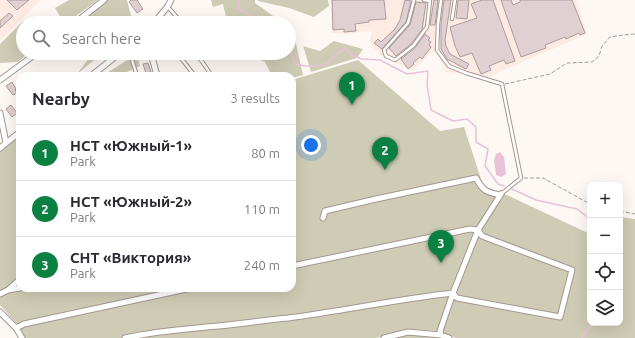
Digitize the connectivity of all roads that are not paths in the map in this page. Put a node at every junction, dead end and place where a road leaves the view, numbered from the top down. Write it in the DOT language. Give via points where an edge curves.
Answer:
graph roads {
  1 [pos="104,0"];
  2 [pos="171,0"];
  3 [pos="414,0"];
  4 [pos="424,0"];
  5 [pos="441,0"];
  6 [pos="455,0"];
  7 [pos="168,6"];
  8 [pos="84,16"];
  9 [pos="160,16"];
  10 [pos="176,16"];
  11 [pos="452,19"];
  12 [pos="27,60"];
  13 [pos="111,60"];
  14 [pos="132,60"];
  15 [pos="152,60"];
  16 [pos="182,60"];
  17 [pos="201,60"];
  18 [pos="96,72"];
  19 [pos="136,72"];
  20 [pos="156,72"];
  21 [pos="192,72"];
  22 [pos="209,72"];
  23 [pos="0,80"];
  24 [pos="0,113"];
  25 [pos="16,135"];
  26 [pos="6,143"];
  27 [pos="0,148"];
  28 [pos="500,194"];
  29 [pos="323,218"];
  30 [pos="478,230"];
  31 [pos="296,265"];
  32 [pos="16,283"];
  33 [pos="16,289"];
  34 [pos="8,290"];
  35 [pos="172,292"];
  36 [pos="454,293"];
  37 [pos="0,294"];
  38 [pos="0,312"];
  39 [pos="16,328"];
  40 [pos="441,335"];
  41 [pos="22,338"];
  42 [pos="125,338"];
  43 [pos="384,338"];
  44 [pos="449,338"];
  1 -- 8 [label="street"];
  2 -- 7 [label="street"];
  3 -- 4 [label="lane" via="408,23 384,50 386,56 395,60 413,46 427,27 430,1"];
  5 -- 28 [label="lane" via="437,50 449,66 502,84 521,178"];
  6 -- 11 [label="lane"];
  7 -- 9 [label="street"];
  7 -- 10 [label="lane"];
  12 -- 23 [label="street"];
  13 -- 18 [label="street"];
  14 -- 19 [label="lane"];
  15 -- 20 [label="street"];
  16 -- 21 [label="lane"];
  17 -- 22 [label="lane"];
  24 -- 26 [label="street"];
  25 -- 26 [label="street"];
  26 -- 27 [label="street"];
  28 -- 29 [label="street" via="482,189 476,178 325,211"];
  28 -- 30 [label="street"];
  30 -- 31 [label="street" via="470,229"];
  30 -- 36 [label="street"];
  30 -- 36 [label="street" via="482,236 572,270 560,317 457,298"];
  32 -- 34 [label="street"];
  33 -- 34 [label="street"];
  34 -- 37 [label="street"];
  35 -- 39 [label="street" via="24,324"];
  36 -- 40 [label="street" via="440,331"];
  36 -- 42 [label="street" via="282,318 150,332"];
  38 -- 39 [label="street"];
  39 -- 41 [label="street"];
  40 -- 43 [label="street" via="408,332"];
  40 -- 44 [label="street"];
}
